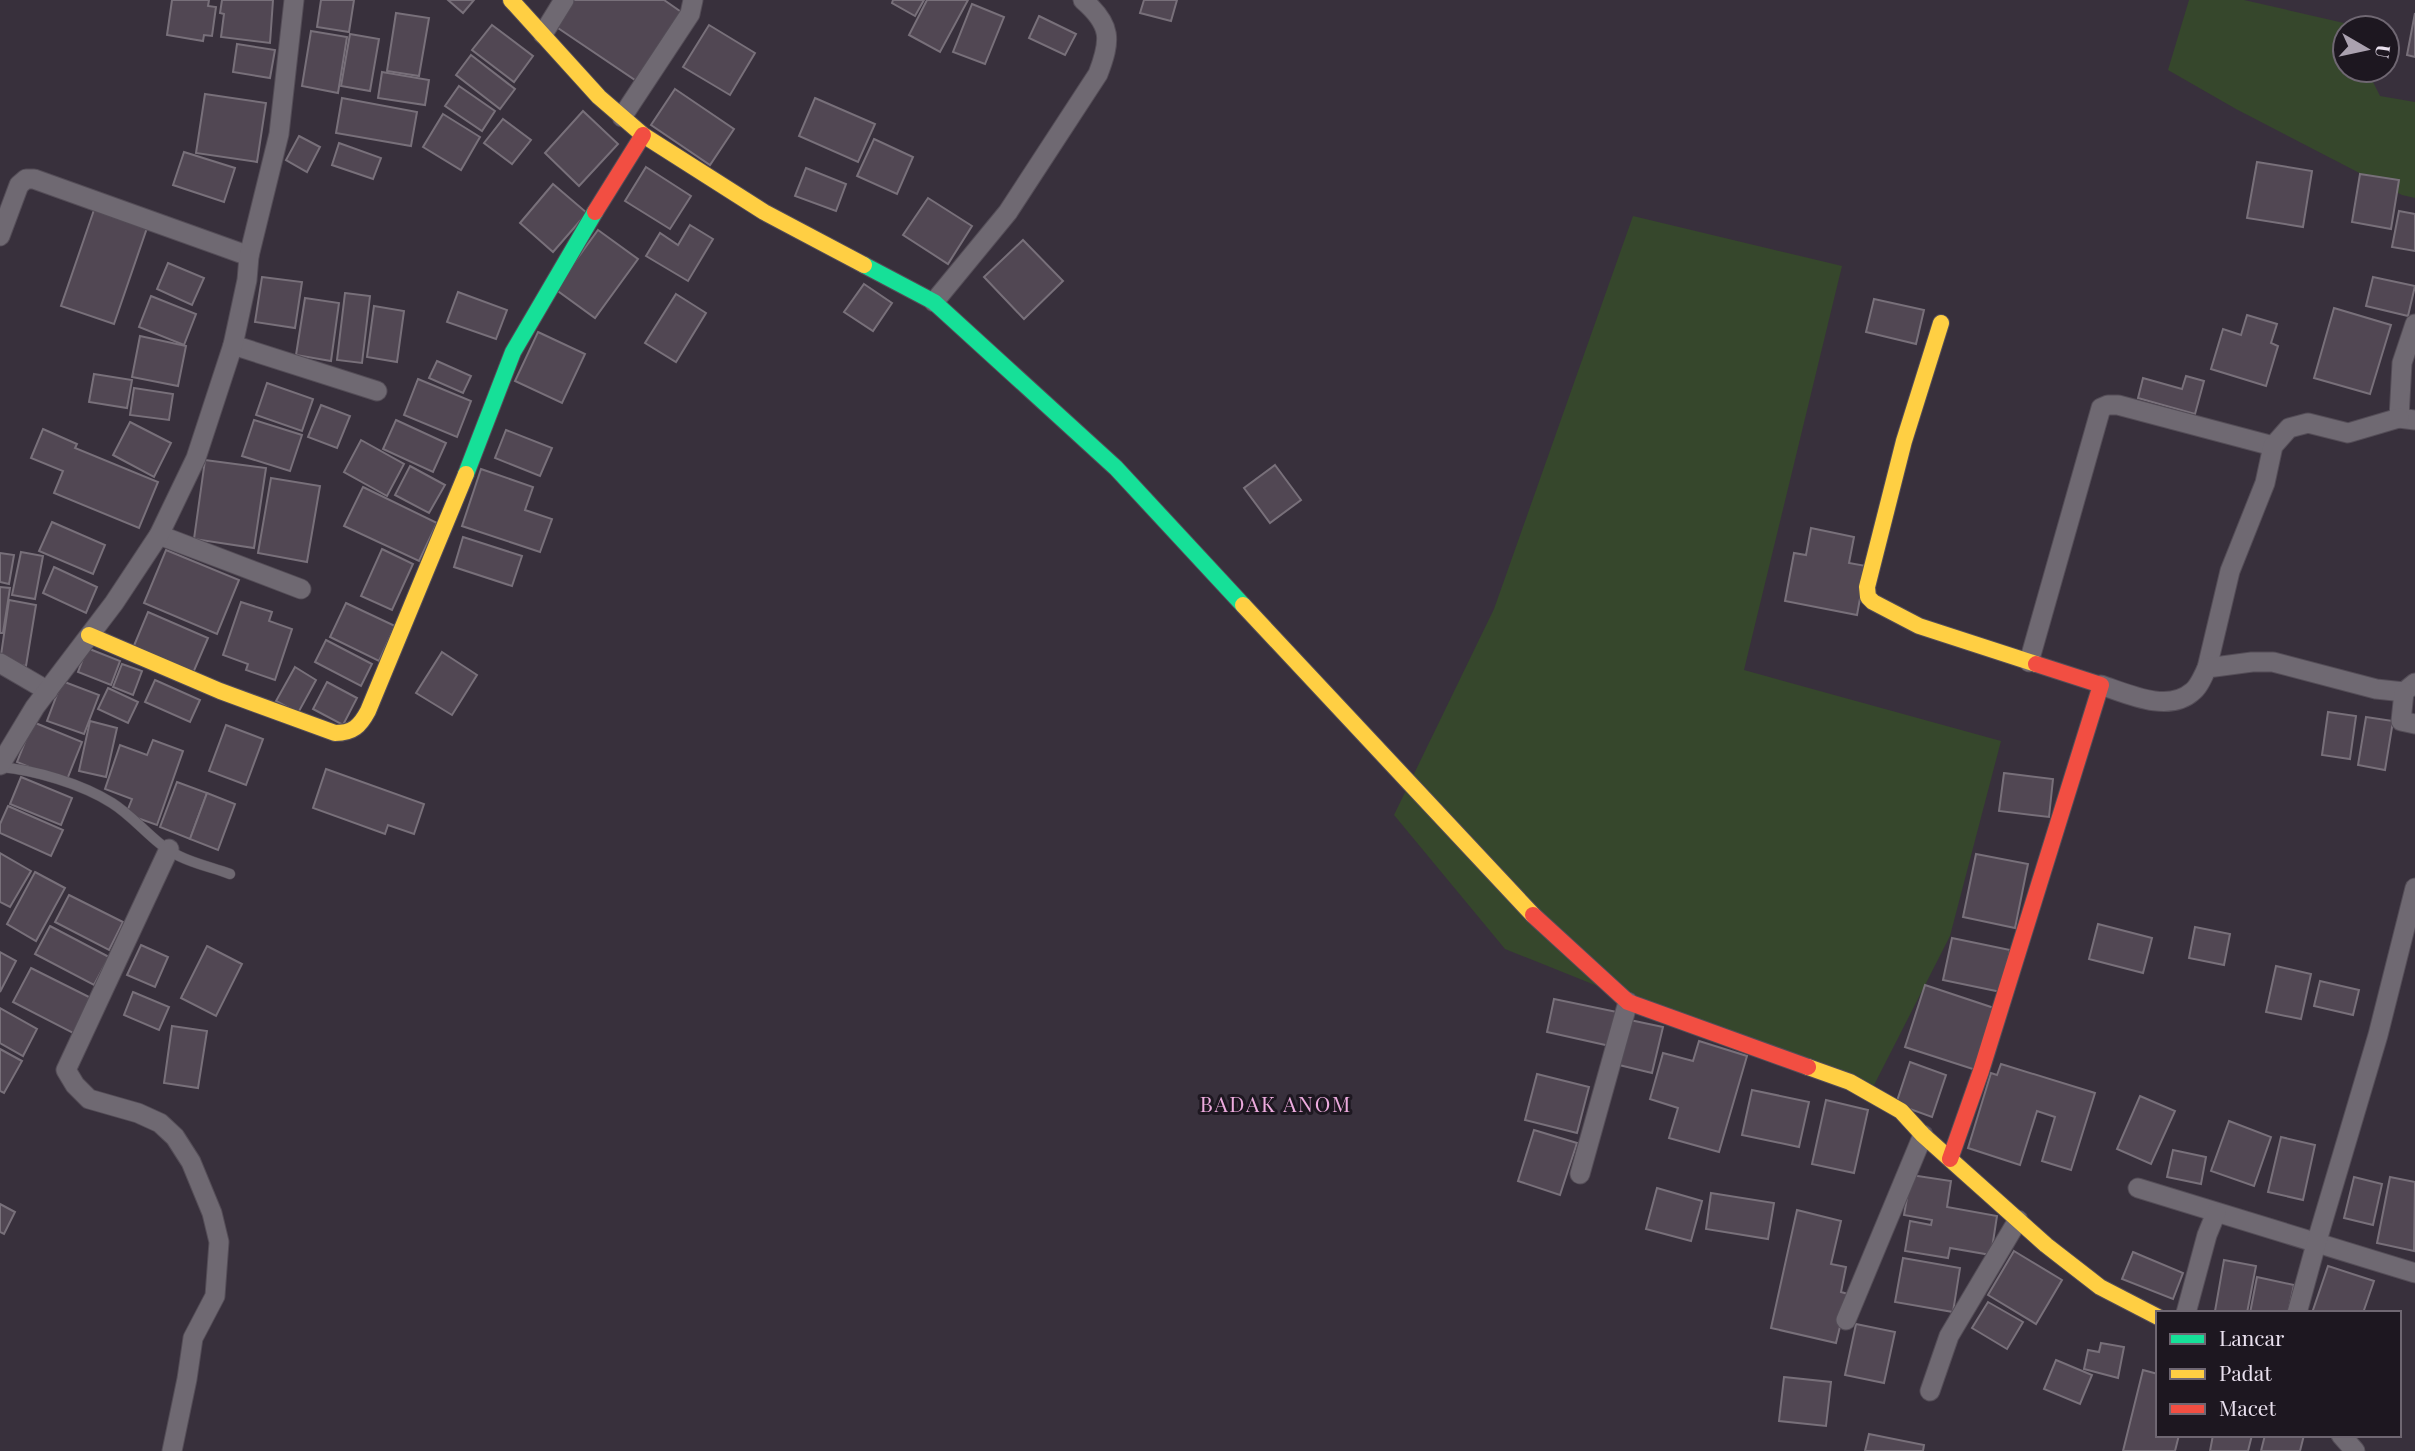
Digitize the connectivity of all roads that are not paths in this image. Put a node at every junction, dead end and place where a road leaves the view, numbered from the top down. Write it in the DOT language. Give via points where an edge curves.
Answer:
graph roads {
  1 [pos="295,0"];
  2 [pos="511,0"];
  3 [pos="564,0"];
  4 [pos="693,0"];
  5 [pos="1083,0"];
  6 [pos="542,34"];
  7 [pos="622,117"];
  8 [pos="643,135"];
  9 [pos="0,236"];
  10 [pos="248,256"];
  11 [pos="934,302"];
  12 [pos="1941,323"];
  13 [pos="2415,324"];
  14 [pos="233,345"];
  15 [pos="377,391"];
  16 [pos="2407,419"];
  17 [pos="2273,446"];
  18 [pos="159,535"];
  19 [pos="300,589"];
  20 [pos="89,635"];
  21 [pos="2029,662"];
  22 [pos="0,663"];
  23 [pos="2207,668"];
  24 [pos="2101,685"];
  25 [pos="2410,687"];
  26 [pos="48,691"];
  27 [pos="2415,724"];
  28 [pos="0,766"];
  29 [pos="169,849"];
  30 [pos="230,874"];
  31 [pos="2415,888"];
  32 [pos="1628,1002"];
  33 [pos="1923,1135"];
  34 [pos="1950,1159"];
  35 [pos="1580,1174"];
  36 [pos="2138,1188"];
  37 [pos="2216,1213"];
  38 [pos="2018,1220"];
  39 [pos="2316,1244"];
  40 [pos="2415,1273"];
  41 [pos="2187,1311"];
  42 [pos="2298,1311"];
  43 [pos="2156,1316"];
  44 [pos="1846,1320"];
  45 [pos="1930,1391"];
  46 [pos="2343,1437"];
  47 [pos="172,1451"];
  48 [pos="2355,1451"];
  1 -- 10 [label="street" via="279,134"];
  2 -- 6 [label="street"];
  3 -- 6 [label="street"];
  4 -- 7 [label="street" via="690,14"];
  5 -- 11 [label="street" via="1098,13 1108,33 1098,74 1008,212"];
  6 -- 7 [label="street"];
  7 -- 8 [label="street"];
  8 -- 11 [label="street" via="764,212"];
  8 -- 20 [label="street" via="513,352 374,699 354,732 335,733 220,691"];
  9 -- 10 [label="street" via="19,186 34,179"];
  10 -- 14 [label="street"];
  11 -- 32 [label="street" via="1116,468 1518,901"];
  12 -- 21 [label="street" via="1904,441 1868,597 1919,625"];
  13 -- 16 [label="street" via="2402,363"];
  14 -- 15 [label="street"];
  14 -- 18 [label="street" via="197,458"];
  16 -- 17 [label="street" via="2348,433 2308,423 2289,428"];
  17 -- 21 [label="street" via="2118,405 2101,408"];
  17 -- 23 [label="street" via="2265,483 2230,571"];
  18 -- 19 [label="street"];
  18 -- 20 [label="street"];
  20 -- 26 [label="street"];
  21 -- 24 [label="street"];
  22 -- 26 [label="street"];
  23 -- 24 [label="street" via="2195,691 2177,702 2141,698"];
  23 -- 25 [label="street" via="2273,662 2376,689"];
  24 -- 34 [label="street"];
  25 -- 27 [label="street" via="2401,721"];
  26 -- 28 [label="street"];
  28 -- 29 [label="lane" via="27,770 93,794 113,804"];
  29 -- 30 [label="lane"];
  29 -- 47 [label="street" via="66,1070 89,1099 138,1113 175,1137 212,1213 219,1242 215,1296 193,1338"];
  31 -- 39 [label="street" via="2378,1035"];
  32 -- 33 [label="street" via="1850,1082 1901,1111"];
  32 -- 35 [label="street"];
  33 -- 34 [label="street"];
  33 -- 44 [label="street"];
  34 -- 38 [label="street"];
  36 -- 37 [label="street"];
  37 -- 39 [label="street"];
  37 -- 41 [label="street"];
  38 -- 43 [label="street" via="2100,1287"];
  38 -- 45 [label="street" via="1949,1336"];
  39 -- 40 [label="street"];
  39 -- 42 [label="street"];
  46 -- 48 [label="street"];
}
